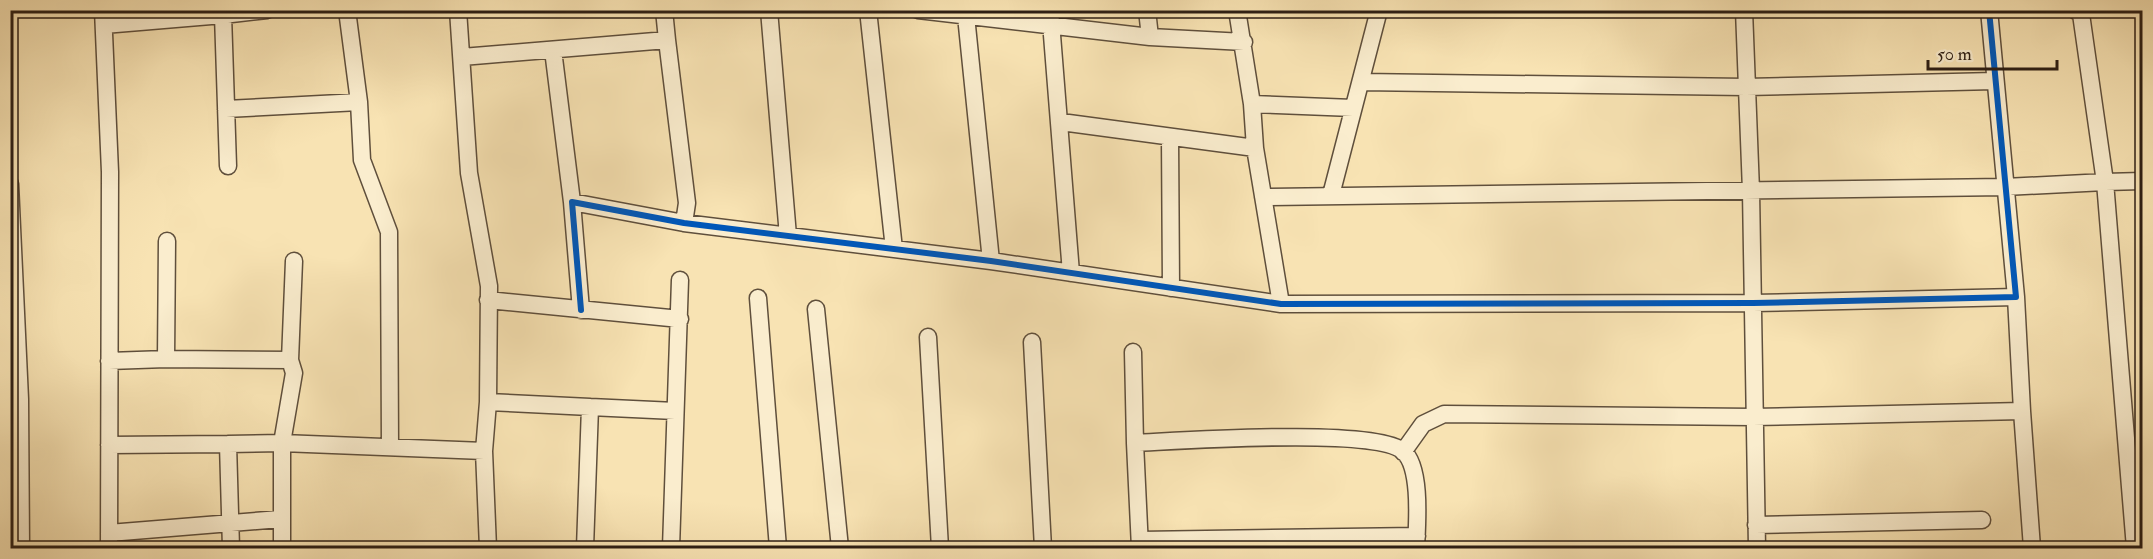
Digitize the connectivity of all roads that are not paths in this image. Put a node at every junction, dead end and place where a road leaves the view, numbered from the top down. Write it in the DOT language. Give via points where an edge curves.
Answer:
graph roads {
  1 [pos="267,10"];
  2 [pos="347,10"];
  3 [pos="458,10"];
  4 [pos="664,10"];
  5 [pos="769,10"];
  6 [pos="868,10"];
  7 [pos="918,10"];
  8 [pos="1147,10"];
  9 [pos="1237,10"];
  10 [pos="1379,10"];
  11 [pos="1744,10"];
  12 [pos="1989,10"];
  13 [pos="2075,10"];
  14 [pos="223,15"];
  15 [pos="966,16"];
  16 [pos="103,18"];
  17 [pos="1050,19"];
  18 [pos="1150,37"];
  19 [pos="667,40"];
  20 [pos="1244,42"];
  21 [pos="553,50"];
  22 [pos="462,57"];
  23 [pos="1994,81"];
  24 [pos="1361,82"];
  25 [pos="1746,87"];
  26 [pos="359,102"];
  27 [pos="1252,104"];
  28 [pos="1353,108"];
  29 [pos="226,109"];
  30 [pos="1061,122"];
  31 [pos="1170,136"];
  32 [pos="1255,148"];
  33 [pos="228,166"];
  34 [pos="2142,181"];
  35 [pos="2105,182"];
  36 [pos="10,184"];
  37 [pos="2005,187"];
  38 [pos="1751,191"];
  39 [pos="1331,195"];
  40 [pos="1263,197"];
  41 [pos="572,202"];
  42 [pos="684,223"];
  43 [pos="788,236"];
  44 [pos="167,241"];
  45 [pos="894,249"];
  46 [pos="294,261"];
  47 [pos="991,261"];
  48 [pos="1071,273"];
  49 [pos="680,280"];
  50 [pos="1171,288"];
  51 [pos="2016,297"];
  52 [pos="758,298"];
  53 [pos="488,300"];
  54 [pos="1753,303"];
  55 [pos="1281,304"];
  56 [pos="816,309"];
  57 [pos="581,310"];
  58 [pos="680,319"];
  59 [pos="928,337"];
  60 [pos="1032,342"];
  61 [pos="1133,352"];
  62 [pos="166,359"];
  63 [pos="290,360"];
  64 [pos="110,361"];
  65 [pos="488,402"];
  66 [pos="590,407"];
  67 [pos="675,411"];
  68 [pos="2022,411"];
  69 [pos="1753,417"];
  70 [pos="282,443"];
  71 [pos="1135,443"];
  72 [pos="228,444"];
  73 [pos="109,445"];
  74 [pos="390,447"];
  75 [pos="483,451"];
  76 [pos="1403,452"];
  77 [pos="280,519"];
  78 [pos="1982,520"];
  79 [pos="231,524"];
  80 [pos="1756,525"];
  81 [pos="109,541"];
  82 [pos="1417,542"];
  83 [pos="1140,544"];
  84 [pos="21,549"];
  85 [pos="231,549"];
  86 [pos="282,549"];
  87 [pos="488,549"];
  88 [pos="585,549"];
  89 [pos="671,549"];
  90 [pos="778,549"];
  91 [pos="840,549"];
  92 [pos="940,549"];
  93 [pos="1043,549"];
  94 [pos="1756,549"];
  95 [pos="2032,549"];
  96 [pos="2135,549"];
  1 -- 14 [label="street"];
  2 -- 26 [label="street"];
  3 -- 22 [label="street"];
  4 -- 19 [label="street"];
  5 -- 43 [label="street"];
  6 -- 45 [label="street"];
  7 -- 15 [label="street"];
  8 -- 18 [label="street"];
  9 -- 20 [label="street"];
  10 -- 24 [label="street"];
  11 -- 25 [label="street"];
  12 -- 23 [label="street"];
  13 -- 35 [label="street" via="2081,14"];
  14 -- 16 [label="street"];
  14 -- 29 [label="street"];
  15 -- 17 [label="street"];
  15 -- 47 [label="street"];
  16 -- 64 [label="street" via="110,172"];
  17 -- 18 [label="street"];
  17 -- 30 [label="street"];
  18 -- 20 [label="street"];
  19 -- 21 [label="street"];
  19 -- 42 [label="street" via="687,203"];
  20 -- 27 [label="street"];
  21 -- 22 [label="street"];
  21 -- 41 [label="street"];
  22 -- 53 [label="street" via="469,172 489,286"];
  23 -- 25 [label="street"];
  23 -- 37 [label="street"];
  24 -- 25 [label="street"];
  24 -- 28 [label="street"];
  25 -- 38 [label="street"];
  26 -- 29 [label="street"];
  26 -- 74 [label="street" via="362,160 389,232"];
  27 -- 28 [label="street"];
  27 -- 32 [label="street"];
  28 -- 39 [label="street"];
  29 -- 33 [label="street"];
  30 -- 31 [label="street"];
  30 -- 48 [label="street"];
  31 -- 32 [label="street"];
  31 -- 50 [label="street"];
  32 -- 40 [label="street"];
  34 -- 35 [label="street"];
  35 -- 37 [label="street"];
  35 -- 96 [label="street"];
  36 -- 84 [label="street" via="20,399"];
  37 -- 38 [label="street"];
  37 -- 51 [label="street"];
  38 -- 39 [label="street"];
  38 -- 54 [label="street"];
  39 -- 40 [label="street"];
  40 -- 55 [label="street"];
  41 -- 42 [label="street"];
  41 -- 57 [label="street"];
  42 -- 43 [label="street"];
  43 -- 45 [label="street"];
  44 -- 62 [label="street"];
  45 -- 47 [label="street"];
  46 -- 63 [label="street"];
  47 -- 48 [label="street"];
  48 -- 50 [label="street"];
  49 -- 58 [label="street"];
  50 -- 55 [label="street"];
  51 -- 54 [label="street"];
  51 -- 68 [label="street"];
  52 -- 90 [label="street"];
  53 -- 57 [label="street"];
  53 -- 65 [label="street"];
  54 -- 55 [label="street"];
  54 -- 69 [label="street"];
  56 -- 91 [label="street"];
  57 -- 58 [label="street"];
  58 -- 67 [label="street"];
  59 -- 92 [label="street"];
  60 -- 93 [label="street"];
  61 -- 71 [label="street"];
  62 -- 63 [label="street"];
  62 -- 64 [label="street"];
  63 -- 70 [label="street" via="294,373"];
  64 -- 73 [label="street"];
  65 -- 66 [label="street"];
  65 -- 75 [label="street"];
  66 -- 67 [label="street"];
  66 -- 88 [label="street"];
  67 -- 89 [label="street"];
  68 -- 69 [label="street"];
  68 -- 95 [label="street"];
  69 -- 76 [label="street" via="1444,414 1423,424"];
  69 -- 80 [label="street"];
  70 -- 72 [label="street"];
  70 -- 74 [label="street"];
  70 -- 77 [label="street"];
  71 -- 76 [label="street" via="1316,437 1386,444"];
  71 -- 83 [label="street"];
  72 -- 73 [label="street"];
  72 -- 79 [label="street"];
  73 -- 81 [label="street"];
  74 -- 75 [label="street"];
  75 -- 87 [label="street"];
  76 -- 82 [label="street" via="1415,471"];
  77 -- 79 [label="street"];
  77 -- 86 [label="street"];
  78 -- 80 [label="street"];
  79 -- 81 [label="street"];
  79 -- 85 [label="street"];
  80 -- 94 [label="street"];
  82 -- 83 [label="street"];
}
